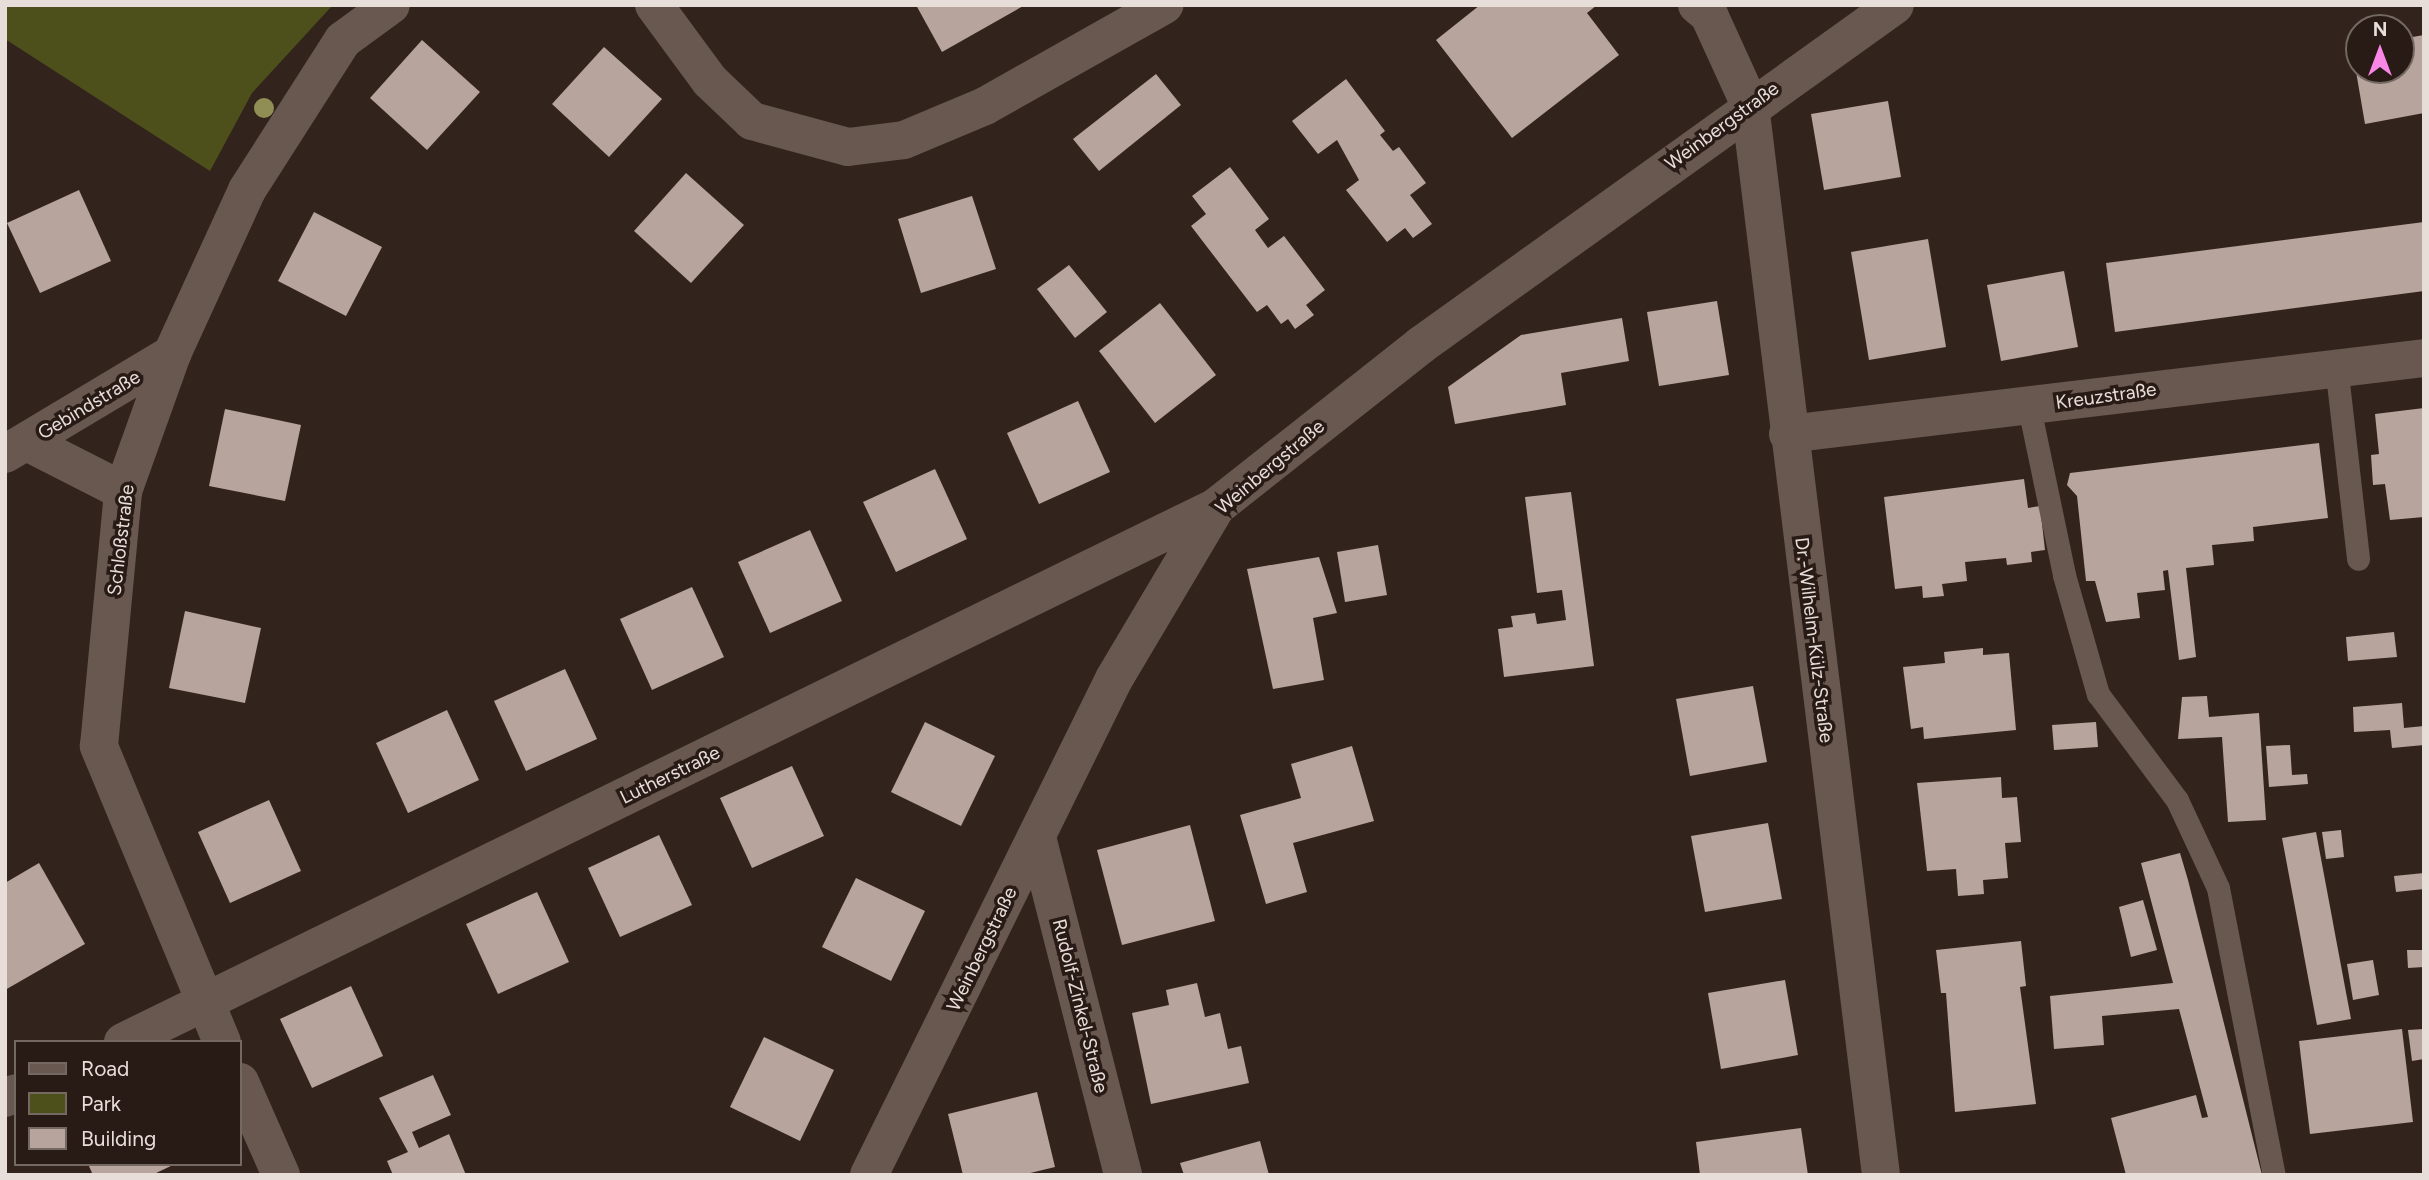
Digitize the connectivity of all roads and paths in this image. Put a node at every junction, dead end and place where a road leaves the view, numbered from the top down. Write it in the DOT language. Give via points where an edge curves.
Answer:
graph roads {
  1 [pos="391,5"];
  2 [pos="654,5"];
  3 [pos="1164,5"];
  4 [pos="1697,5"];
  5 [pos="1895,5"];
  6 [pos="1750,105"];
  7 [pos="172,355"];
  8 [pos="2424,358"];
  9 [pos="2336,365"];
  10 [pos="2029,407"];
  11 [pos="1788,434"];
  12 [pos="16,448"];
  13 [pos="123,491"];
  14 [pos="1216,507"];
  15 [pos="2358,559"];
  16 [pos="1037,837"];
  17 [pos="204,1003"];
  18 [pos="127,1040"];
  19 [pos="221,1040"];
  20 [pos="242,1087"];
  21 [pos="281,1175"];
  22 [pos="869,1175"];
  23 [pos="1123,1175"];
  24 [pos="1881,1175"];
  25 [pos="2274,1175"];
  1 -- 7 [label="street, Schloßstraße" via="343,40 247,190"];
  2 -- 3 [label="street" via="710,81 752,121 848,147 904,140 985,106"];
  4 -- 6 [label="street, Dr.-Wilhelm-Külz-Straße" via="1709,15"];
  5 -- 6 [label="street, Weinbergstraße"];
  6 -- 11 [label="street, Dr.-Wilhelm-Külz-Straße"];
  6 -- 14 [label="street, Weinbergstraße" via="1421,345"];
  7 -- 12 [label="street, Gebindstraße"];
  7 -- 13 [label="street, Schloßstraße"];
  8 -- 9 [label="street, Kreuzstraße"];
  9 -- 10 [label="street, Kreuzstraße"];
  9 -- 15 [label="lane"];
  10 -- 11 [label="street, Kreuzstraße"];
  10 -- 25 [label="lane" via="2064,575 2098,694 2177,800 2218,888"];
  11 -- 24 [label="street, Dr.-Wilhelm-Külz-Straße"];
  12 -- 13 [label="street"];
  13 -- 17 [label="street, Schloßstraße" via="99,746"];
  14 -- 16 [label="street, Weinbergstraße" via="1114,679"];
  14 -- 17 [label="street, Lutherstraße"];
  16 -- 22 [label="street, Weinbergstraße"];
  16 -- 23 [label="street, Rudolf-Zinkel-Straße"];
  17 -- 18 [label="street, Lutherstraße"];
  17 -- 19 [label="street, Schloßstraße"];
  20 -- 21 [label="street"];
}
